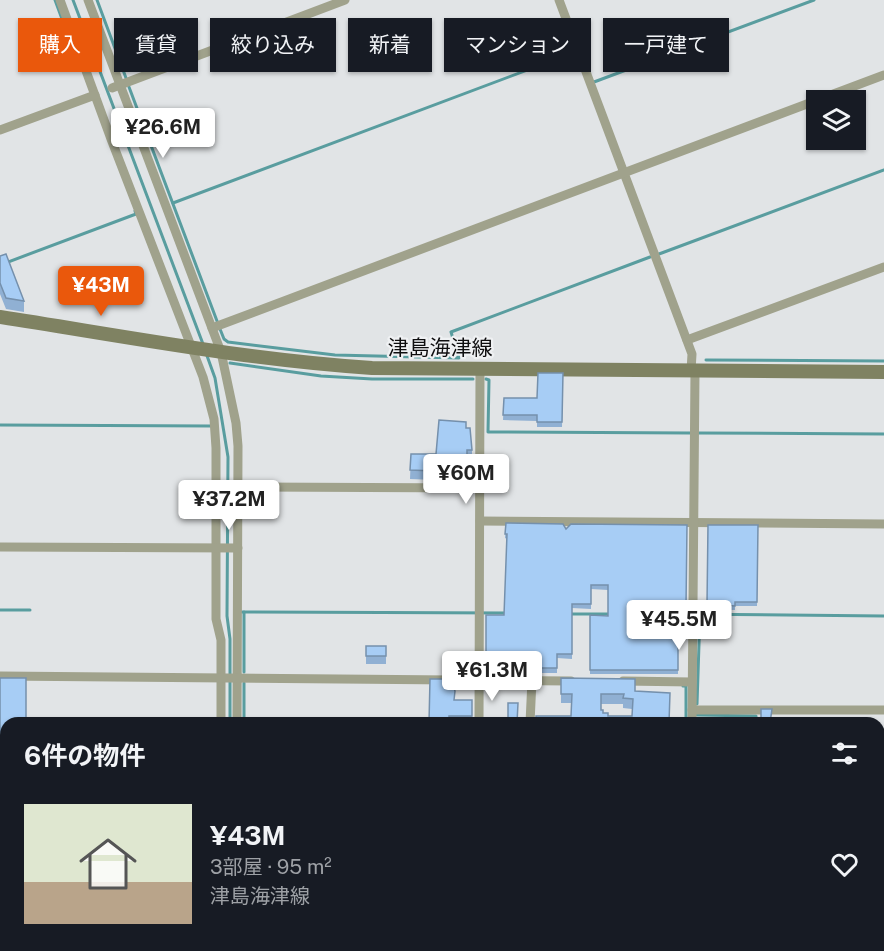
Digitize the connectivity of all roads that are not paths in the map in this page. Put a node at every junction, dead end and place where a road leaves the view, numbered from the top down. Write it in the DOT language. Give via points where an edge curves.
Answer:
graph roads {
  1 [pos="60,0"];
  2 [pos="88,0"];
  3 [pos="345,0"];
  4 [pos="559,0"];
  5 [pos="884,75"];
  6 [pos="116,87"];
  7 [pos="95,95"];
  8 [pos="0,130"];
  9 [pos="624,173"];
  10 [pos="884,267"];
  11 [pos="0,317"];
  12 [pos="212,328"];
  13 [pos="687,340"];
  14 [pos="195,347"];
  15 [pos="221,352"];
  16 [pos="480,369"];
  17 [pos="693,371"];
  18 [pos="884,372"];
  19 [pos="238,487"];
  20 [pos="480,488"];
  21 [pos="480,521"];
  22 [pos="693,523"];
  23 [pos="884,524"];
  24 [pos="0,547"];
  25 [pos="218,548"];
  26 [pos="235,548"];
  27 [pos="0,676"];
  28 [pos="222,677"];
  29 [pos="236,678"];
  30 [pos="479,680"];
  31 [pos="531,680"];
  32 [pos="577,681"];
  33 [pos="612,681"];
  34 [pos="692,682"];
  35 [pos="692,710"];
  36 [pos="884,710"];
  37 [pos="221,717"];
  38 [pos="237,717"];
  39 [pos="479,717"];
  40 [pos="530,717"];
  41 [pos="692,717"];
  1 -- 7 [label="street"];
  2 -- 6 [label="street"];
  3 -- 6 [label="street"];
  4 -- 9 [label="street"];
  5 -- 9 [label="street"];
  6 -- 12 [label="street"];
  7 -- 8 [label="street"];
  7 -- 14 [label="street"];
  9 -- 12 [label="street"];
  9 -- 13 [label="street"];
  10 -- 13 [label="street"];
  11 -- 14 [label="main road, 津島海津線"];
  12 -- 15 [label="street"];
  13 -- 17 [label="street"];
  14 -- 15 [label="main road, 津島海津線"];
  14 -- 25 [label="street" via="214,419"];
  15 -- 16 [label="main road, 津島海津線" via="372,368"];
  15 -- 19 [label="street" via="236,423"];
  16 -- 17 [label="main road, 津島海津線"];
  16 -- 20 [label="street"];
  17 -- 18 [label="main road, 津島海津線"];
  17 -- 22 [label="street"];
  19 -- 20 [label="street"];
  19 -- 26 [label="street"];
  20 -- 21 [label="street"];
  21 -- 22 [label="street"];
  21 -- 30 [label="street"];
  22 -- 23 [label="street"];
  22 -- 34 [label="street"];
  24 -- 25 [label="street"];
  25 -- 26 [label="street"];
  25 -- 28 [label="street" via="216,619"];
  26 -- 29 [label="street"];
  27 -- 28 [label="street"];
  28 -- 29 [label="street"];
  28 -- 37 [label="street"];
  29 -- 30 [label="street"];
  29 -- 38 [label="street"];
  30 -- 31 [label="street"];
  30 -- 39 [label="street"];
  31 -- 32 [label="street"];
  31 -- 40 [label="street"];
  33 -- 34 [label="street"];
  34 -- 35 [label="street"];
  35 -- 36 [label="street"];
  35 -- 41 [label="street"];
}
